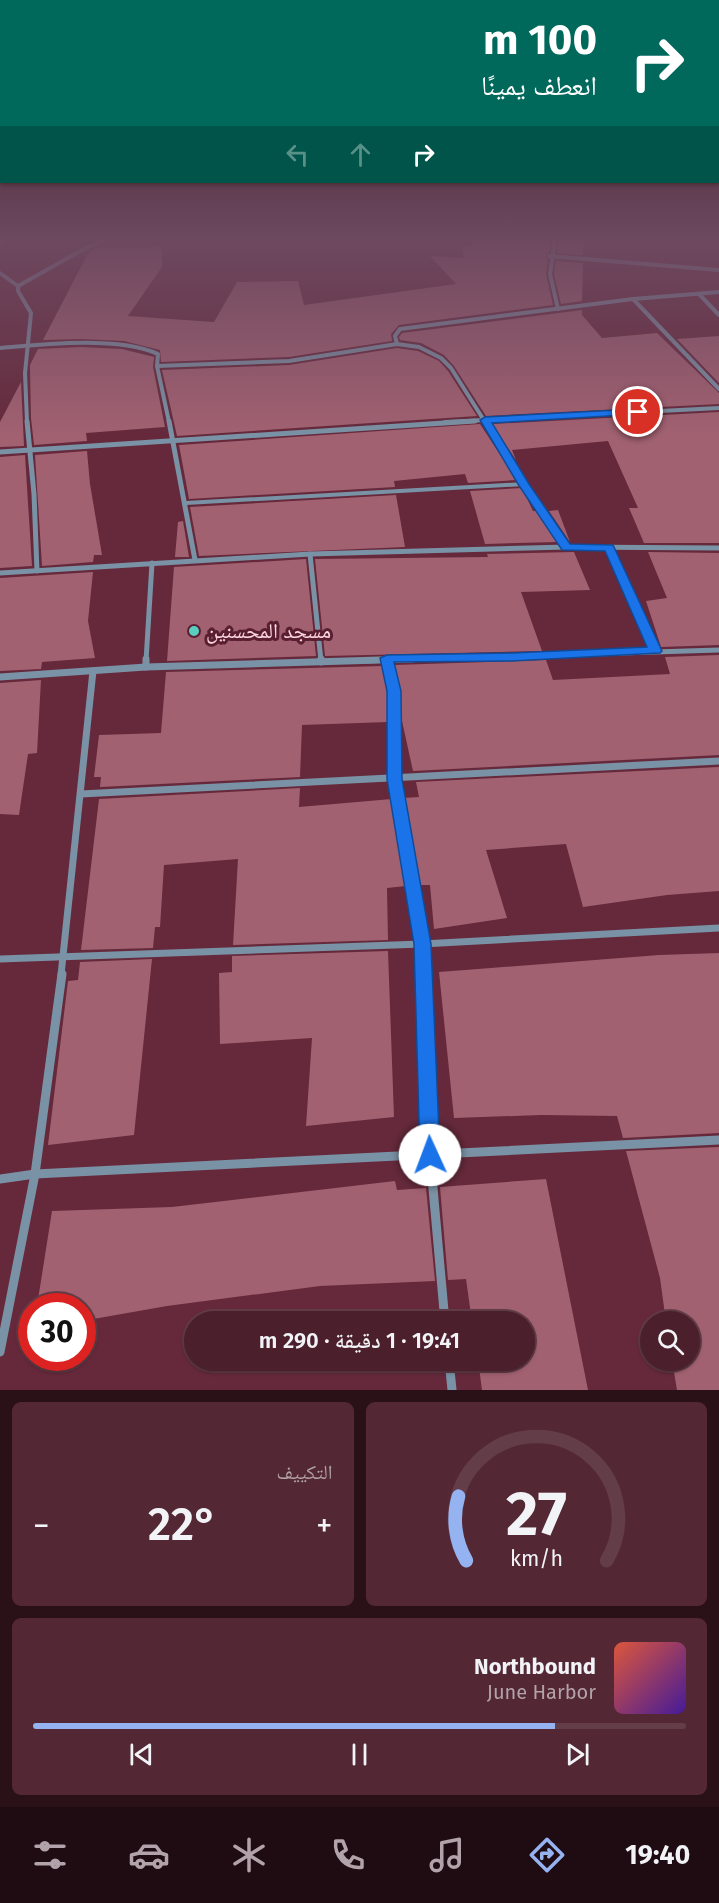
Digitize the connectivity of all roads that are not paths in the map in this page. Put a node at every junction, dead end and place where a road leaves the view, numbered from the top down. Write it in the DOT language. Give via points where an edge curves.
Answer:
graph roads {
  1 [pos="26,305"];
  2 [pos="557,305"];
  3 [pos="589,305"];
  4 [pos="639,305"];
  5 [pos="558,309"];
  6 [pos="397,344"];
  7 [pos="25,345"];
  8 [pos="0,348"];
  9 [pos="157,366"];
  10 [pos="719,389"];
  11 [pos="719,408"];
  12 [pos="485,420"];
  13 [pos="173,439"];
  14 [pos="28,450"];
  15 [pos="0,452"];
  16 [pos="524,484"];
  17 [pos="186,502"];
  18 [pos="567,547"];
  19 [pos="609,547"];
  20 [pos="719,548"];
  21 [pos="310,554"];
  22 [pos="195,560"];
  23 [pos="152,563"];
  24 [pos="37,571"];
  25 [pos="0,573"];
  26 [pos="719,650"];
  27 [pos="656,651"];
  28 [pos="387,658"];
  29 [pos="321,662"];
  30 [pos="146,667"];
  31 [pos="93,670"];
  32 [pos="0,677"];
  33 [pos="719,762"];
  34 [pos="394,779"];
  35 [pos="81,794"];
  36 [pos="719,928"];
  37 [pos="422,944"];
  38 [pos="64,955"];
  39 [pos="0,959"];
  40 [pos="719,1140"];
  41 [pos="430,1155"];
  42 [pos="35,1174"];
  43 [pos="0,1179"];
  44 [pos="444,1311"];
  45 [pos="0,1352"];
  46 [pos="450,1371"];
  47 [pos="452,1390"];
  1 -- 7 [label="street" via="31,313"];
  2 -- 5 [label="street"];
  3 -- 5 [label="street"];
  4 -- 10 [label="street"];
  5 -- 6 [label="street" via="400,329 395,336"];
  6 -- 9 [label="street" via="289,362"];
  6 -- 12 [label="street" via="419,347 441,358"];
  7 -- 8 [label="street"];
  7 -- 9 [label="street" via="139,347 158,354"];
  7 -- 14 [label="street" via="23,383"];
  9 -- 13 [label="street"];
  11 -- 12 [label="street"];
  12 -- 13 [label="street"];
  12 -- 16 [label="street"];
  13 -- 14 [label="street"];
  13 -- 17 [label="street"];
  14 -- 15 [label="street"];
  14 -- 24 [label="street"];
  16 -- 17 [label="lane"];
  16 -- 18 [label="street"];
  17 -- 22 [label="street"];
  18 -- 19 [label="street"];
  18 -- 21 [label="street"];
  19 -- 20 [label="street"];
  19 -- 27 [label="street"];
  21 -- 22 [label="street"];
  21 -- 29 [label="street"];
  22 -- 23 [label="street"];
  23 -- 24 [label="street"];
  23 -- 30 [label="street"];
  24 -- 25 [label="street"];
  26 -- 27 [label="street"];
  27 -- 28 [label="street"];
  28 -- 29 [label="street"];
  28 -- 34 [label="street" via="394,691"];
  29 -- 30 [label="street"];
  30 -- 31 [label="street"];
  31 -- 32 [label="street"];
  31 -- 35 [label="street"];
  33 -- 34 [label="street"];
  34 -- 35 [label="street"];
  34 -- 37 [label="street"];
  35 -- 38 [label="street"];
  36 -- 37 [label="street"];
  37 -- 38 [label="street"];
  37 -- 41 [label="street"];
  38 -- 39 [label="street"];
  38 -- 42 [label="street"];
  40 -- 41 [label="street"];
  41 -- 42 [label="street"];
  41 -- 44 [label="street"];
  42 -- 43 [label="street"];
  42 -- 45 [label="street"];
  46 -- 47 [label="street"];
}
